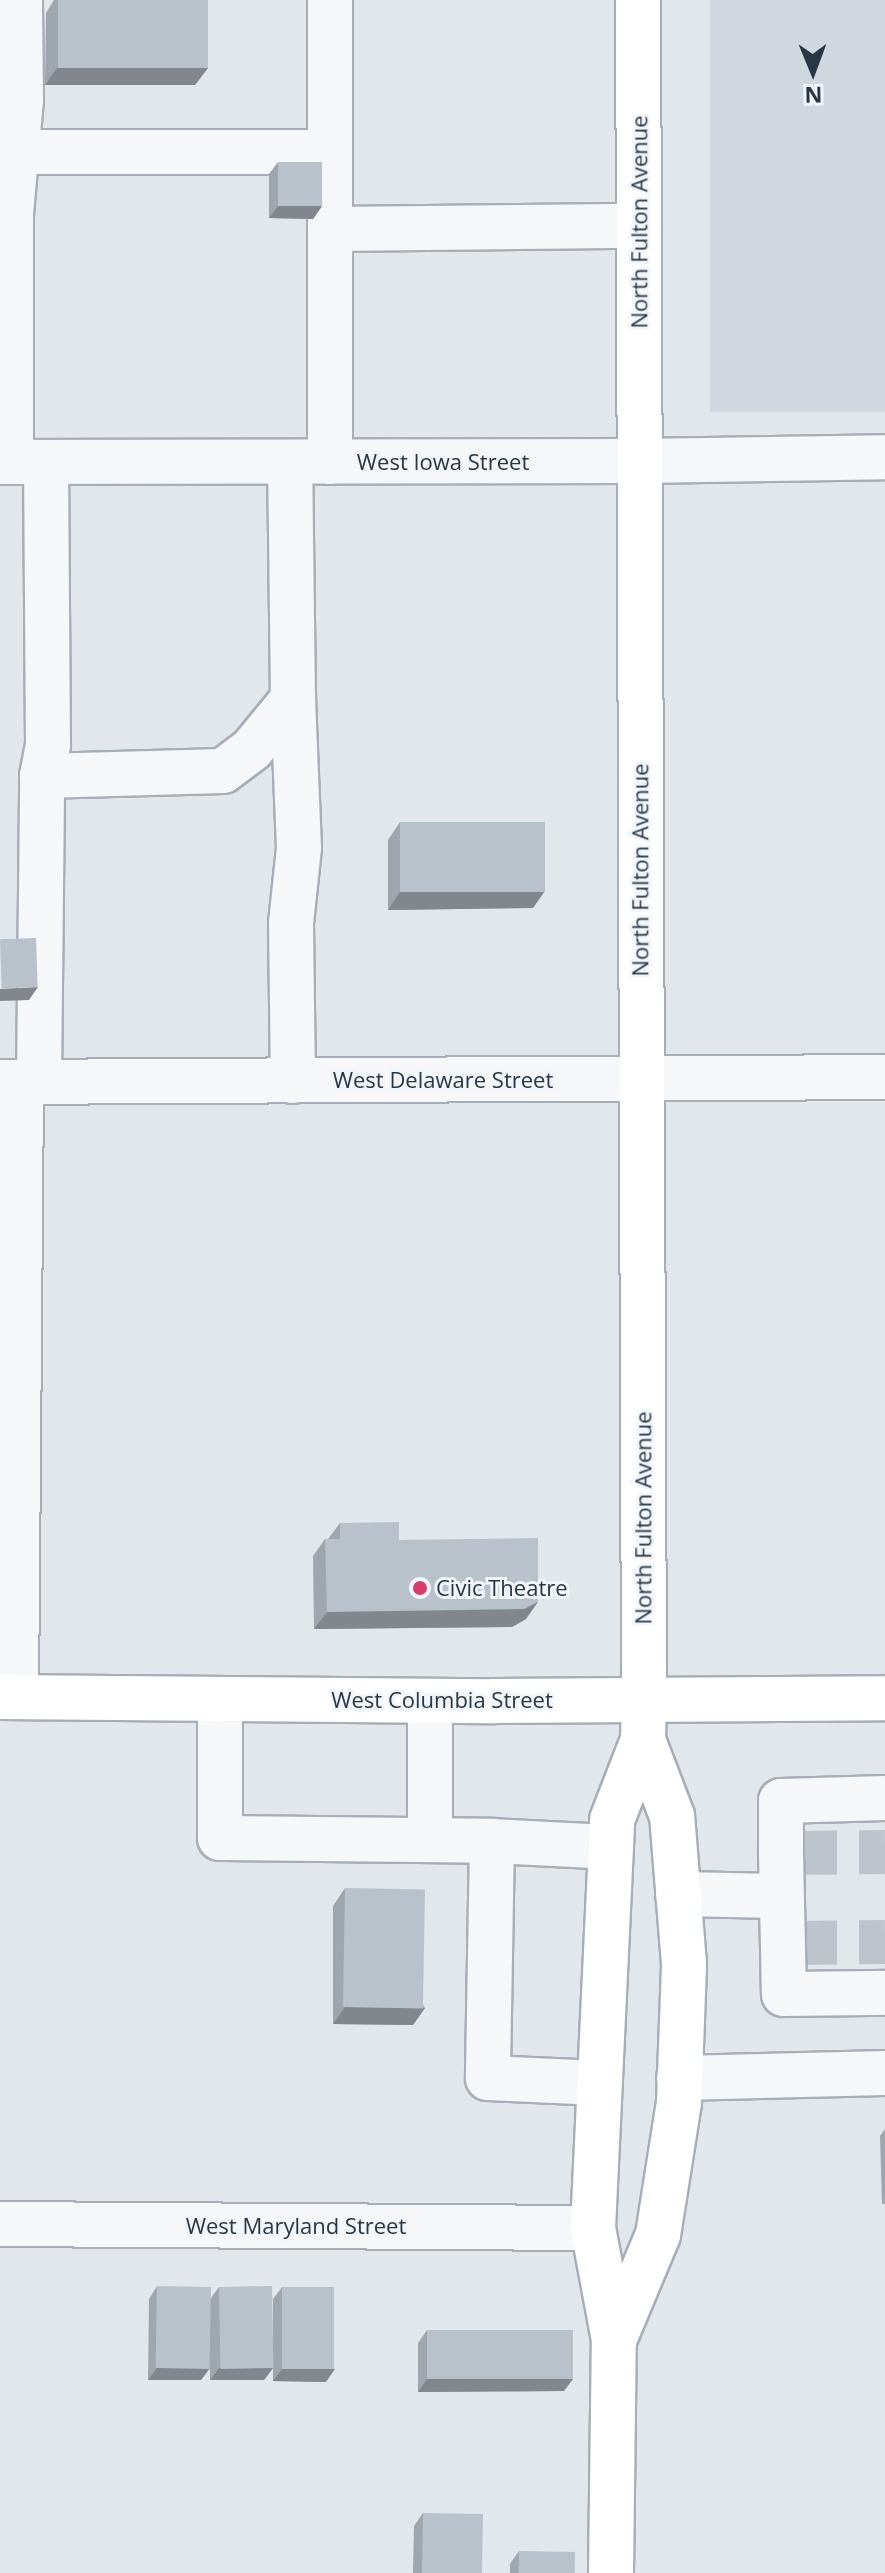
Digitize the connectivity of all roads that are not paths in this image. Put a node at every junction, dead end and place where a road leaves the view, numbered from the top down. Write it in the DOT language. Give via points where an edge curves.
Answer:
graph roads {
  1 [pos="20,0"];
  2 [pos="330,0"];
  3 [pos="638,0"];
  4 [pos="16,152"];
  5 [pos="330,152"];
  6 [pos="639,226"];
  7 [pos="330,229"];
  8 [pos="885,457"];
  9 [pos="640,461"];
  10 [pos="19,462"];
  11 [pos="310,462"];
  12 [pos="293,699"];
  13 [pos="42,776"];
  14 [pos="885,1077"];
  15 [pos="640,1080"];
  16 [pos="293,1081"];
  17 [pos="20,1082"];
  18 [pos="8,1697"];
  19 [pos="885,1698"];
  20 [pos="220,1699"];
  21 [pos="430,1701"];
  22 [pos="643,1720"];
  23 [pos="885,1798"];
  24 [pos="430,1840"];
  25 [pos="492,1841"];
  26 [pos="611,1847"];
  27 [pos="785,1867"];
  28 [pos="678,1894"];
  29 [pos="885,1993"];
  30 [pos="885,2073"];
  31 [pos="679,2078"];
  32 [pos="600,2083"];
  33 [pos="0,2224"];
  34 [pos="593,2228"];
  35 [pos="614,2340"];
  36 [pos="611,2573"];
  1 -- 4 [label="street"];
  2 -- 5 [label="street"];
  3 -- 6 [label="main road, North Fulton Avenue"];
  4 -- 5 [label="street"];
  4 -- 10 [label="street" via="11,214"];
  5 -- 7 [label="street"];
  6 -- 7 [label="street"];
  6 -- 9 [label="main road, North Fulton Avenue"];
  7 -- 11 [label="street"];
  8 -- 9 [label="street, West Iowa Street"];
  9 -- 11 [label="street, West Iowa Street"];
  9 -- 15 [label="main road, North Fulton Avenue"];
  10 -- 11 [label="street, West Iowa Street"];
  10 -- 13 [label="street" via="48,745"];
  11 -- 12 [label="street"];
  12 -- 13 [label="street" via="252,749 223,771"];
  12 -- 16 [label="street" via="299,848 291,923"];
  13 -- 17 [label="street"];
  14 -- 15 [label="street, West Delaware Street"];
  15 -- 16 [label="street, West Delaware Street"];
  15 -- 22 [label="main road, North Fulton Avenue"];
  16 -- 17 [label="street, West Delaware Street"];
  17 -- 18 [label="street"];
  18 -- 20 [label="main road, West Columbia Street"];
  19 -- 22 [label="main road, West Columbia Street"];
  20 -- 21 [label="main road, West Columbia Street"];
  20 -- 24 [label="street" via="220,1838"];
  21 -- 22 [label="main road, West Columbia Street"];
  21 -- 24 [label="street"];
  22 -- 26 [label="main road, North Fulton Avenue" via="612,1820"];
  22 -- 28 [label="main road, North Fulton Avenue" via="672,1816"];
  23 -- 27 [label="street" via="781,1801"];
  24 -- 25 [label="street"];
  25 -- 26 [label="street"];
  25 -- 32 [label="street" via="488,2078"];
  26 -- 32 [label="main road, North Fulton Avenue"];
  27 -- 28 [label="street"];
  27 -- 29 [label="street" via="784,1994"];
  28 -- 31 [label="main road, North Fulton Avenue" via="684,1964"];
  30 -- 31 [label="street"];
  31 -- 35 [label="main road, North Fulton Avenue" via="658,2235"];
  32 -- 34 [label="main road, North Fulton Avenue"];
  33 -- 34 [label="street, West Maryland Street"];
  34 -- 35 [label="main road, North Fulton Avenue"];
  35 -- 36 [label="main road, North Fulton Avenue"];
}
